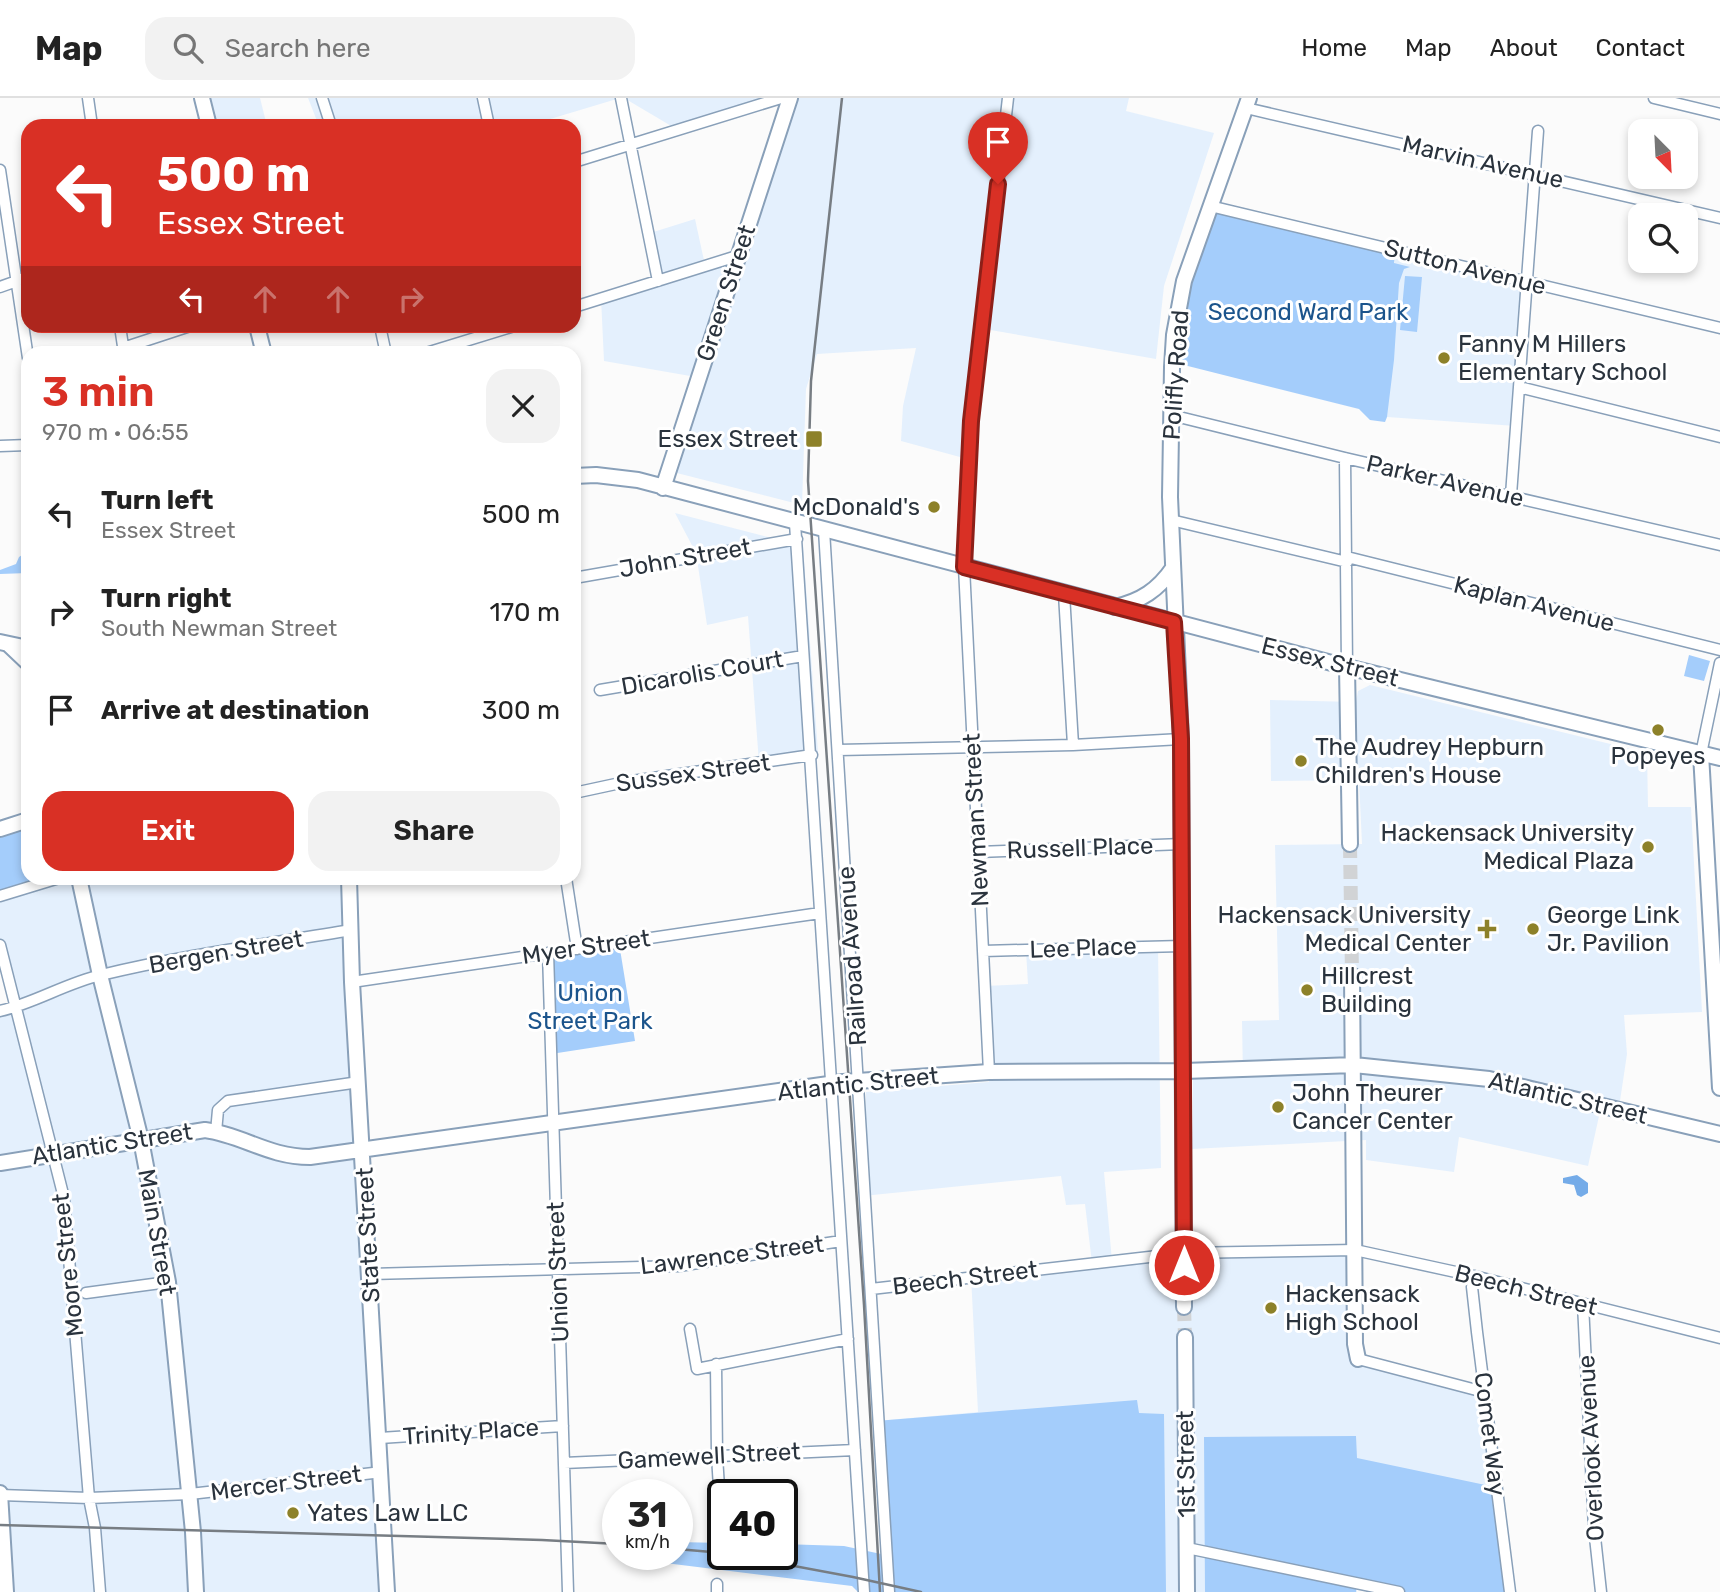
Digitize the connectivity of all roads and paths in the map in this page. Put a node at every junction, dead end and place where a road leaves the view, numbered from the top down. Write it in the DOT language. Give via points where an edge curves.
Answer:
graph roads {
  1 [pos="88,98"];
  2 [pos="202,98"];
  3 [pos="322,98"];
  4 [pos="484,98"];
  5 [pos="621,98"];
  6 [pos="781,98"];
  7 [pos="790,98"];
  8 [pos="1008,98"];
  9 [pos="1654,98"];
  10 [pos="1691,102"];
  11 [pos="1248,103"];
  12 [pos="1720,114"];
  13 [pos="91,119"];
  14 [pos="207,119"];
  15 [pos="329,119"];
  16 [pos="488,119"];
  17 [pos="1538,131"];
  18 [pos="631,145"];
  19 [pos="581,160"];
  20 [pos="0,170"];
  21 [pos="1535,173"];
  22 [pos="2,196"];
  23 [pos="1210,205"];
  24 [pos="1720,218"];
  25 [pos="737,256"];
  26 [pos="21,280"];
  27 [pos="17,281"];
  28 [pos="658,281"];
  29 [pos="1527,282"];
  30 [pos="0,287"];
  31 [pos="581,305"];
  32 [pos="21,309"];
  33 [pos="1720,328"];
  34 [pos="171,333"];
  35 [pos="491,333"];
  36 [pos="136,346"];
  37 [pos="449,346"];
  38 [pos="1519,387"];
  39 [pos="1171,415"];
  40 [pos="1720,437"];
  41 [pos="21,445"];
  42 [pos="0,446"];
  43 [pos="1345,458"];
  44 [pos="581,476"];
  45 [pos="663,488"];
  46 [pos="1511,495"];
  47 [pos="1171,520"];
  48 [pos="795,523"];
  49 [pos="824,530"];
  50 [pos="797,539"];
  51 [pos="1720,545"];
  52 [pos="1347,559"];
  53 [pos="964,567"];
  54 [pos="1172,568"];
  55 [pos="581,577"];
  56 [pos="1064,594"];
  57 [pos="1115,607"];
  58 [pos="1174,622"];
  59 [pos="4,643"];
  60 [pos="21,648"];
  61 [pos="1720,650"];
  62 [pos="803,656"];
  63 [pos="21,657"];
  64 [pos="1720,663"];
  65 [pos="1347,667"];
  66 [pos="600,690"];
  67 [pos="1181,739"];
  68 [pos="1073,745"];
  69 [pos="973,747"];
  70 [pos="838,750"];
  71 [pos="1701,754"];
  72 [pos="812,755"];
  73 [pos="1720,758"];
  74 [pos="581,791"];
  75 [pos="21,822"];
  76 [pos="0,829"];
  77 [pos="1182,844"];
  78 [pos="1350,844"];
  79 [pos="978,852"];
  80 [pos="1714,861"];
  81 [pos="35,885"];
  82 [pos="81,885"];
  83 [pos="349,885"];
  84 [pos="567,885"];
  85 [pos="0,896"];
  86 [pos="820,913"];
  87 [pos="351,930"];
  88 [pos="0,945"];
  89 [pos="1182,946"];
  90 [pos="577,949"];
  91 [pos="983,951"];
  92 [pos="548,953"];
  93 [pos="100,975"];
  94 [pos="1352,975"];
  95 [pos="352,982"];
  96 [pos="17,1007"];
  97 [pos="0,1011"];
  98 [pos="1354,1065"];
  99 [pos="1184,1071"];
  100 [pos="989,1072"];
  101 [pos="860,1081"];
  102 [pos="359,1082"];
  103 [pos="831,1083"];
  104 [pos="1720,1088"];
  105 [pos="554,1123"];
  106 [pos="216,1132"];
  107 [pos="1720,1134"];
  108 [pos="141,1140"];
  109 [pos="362,1149"];
  110 [pos="52,1153"];
  111 [pos="0,1163"];
  112 [pos="841,1241"];
  113 [pos="1355,1250"];
  114 [pos="1184,1253"];
  115 [pos="558,1269"];
  116 [pos="370,1274"];
  117 [pos="1474,1276"];
  118 [pos="168,1282"];
  119 [pos="871,1289"];
  120 [pos="86,1293"];
  121 [pos="1583,1304"];
  122 [pos="1184,1307"];
  123 [pos="690,1329"];
  124 [pos="1185,1336"];
  125 [pos="1720,1338"];
  126 [pos="848,1339"];
  127 [pos="1358,1359"];
  128 [pos="716,1364"];
  129 [pos="1484,1392"];
  130 [pos="563,1426"];
  131 [pos="380,1438"];
  132 [pos="855,1450"];
  133 [pos="717,1456"];
  134 [pos="564,1463"];
  135 [pos="382,1472"];
  136 [pos="718,1479"];
  137 [pos="0,1494"];
  138 [pos="190,1494"];
  139 [pos="89,1498"];
  140 [pos="1187,1548"];
  141 [pos="1357,1588"];
  142 [pos="6,1592"];
  143 [pos="100,1592"];
  144 [pos="196,1592"];
  145 [pos="387,1592"];
  146 [pos="568,1592"];
  147 [pos="864,1592"];
  148 [pos="889,1592"];
  149 [pos="1187,1592"];
  150 [pos="1399,1592"];
  151 [pos="1510,1592"];
  152 [pos="1601,1592"];
  1 -- 13 [label="street"];
  2 -- 14 [label="street"];
  3 -- 15 [label="street"];
  4 -- 16 [label="street"];
  5 -- 18 [label="street"];
  6 -- 18 [label="street"];
  7 -- 25 [label="street, Green Street"];
  8 -- 53 [label="street, Newman Street" via="971,421"];
  9 -- 10 [label="street"];
  10 -- 12 [label="street"];
  11 -- 21 [label="street, Marvin Avenue"];
  11 -- 23 [label="street, Polifly Road"];
  17 -- 21 [label="street"];
  18 -- 19 [label="street"];
  18 -- 28 [label="street"];
  20 -- 22 [label="street"];
  21 -- 24 [label="street, Marvin Avenue"];
  21 -- 29 [label="street"];
  22 -- 27 [label="street"];
  23 -- 29 [label="street, Sutton Avenue"];
  23 -- 39 [label="street, Polifly Road" via="1178,309"];
  25 -- 28 [label="street"];
  25 -- 45 [label="street, Green Street"];
  26 -- 27 [label="street"];
  27 -- 30 [label="street"];
  27 -- 32 [label="street"];
  28 -- 31 [label="street"];
  29 -- 33 [label="street, Sutton Avenue"];
  29 -- 38 [label="street"];
  34 -- 36 [label="street"];
  35 -- 37 [label="street"];
  38 -- 40 [label="street"];
  38 -- 46 [label="street"];
  39 -- 43 [label="street, Parker Avenue"];
  39 -- 47 [label="street, Polifly Road"];
  41 -- 42 [label="street"];
  43 -- 46 [label="street, Parker Avenue"];
  43 -- 52 [label="street"];
  44 -- 45 [label="street, Essex Street" via="619,476"];
  45 -- 48 [label="street, Essex Street"];
  46 -- 51 [label="street, Parker Avenue"];
  47 -- 52 [label="street, Kaplan Avenue"];
  47 -- 54 [label="street, Polifly Road"];
  48 -- 49 [label="street, Essex Street"];
  48 -- 50 [label="street, Railroad Avenue"];
  49 -- 53 [label="street, Essex Street"];
  49 -- 70 [label="street, Railroad Avenue"];
  50 -- 55 [label="street, John Street"];
  50 -- 62 [label="street, Railroad Avenue"];
  52 -- 61 [label="street, Kaplan Avenue"];
  52 -- 65 [label="street"];
  53 -- 56 [label="street, Essex Street"];
  53 -- 69 [label="street, Newman Street"];
  54 -- 57 [label="street" via="1149,595"];
  54 -- 58 [label="street, Polifly Road"];
  56 -- 57 [label="street, Essex Street"];
  56 -- 68 [label="street"];
  57 -- 58 [label="street, Essex Street"];
  58 -- 65 [label="street, Essex Street"];
  58 -- 67 [label="street"];
  59 -- 60 [label="street"];
  59 -- 63 [label="street"];
  62 -- 66 [label="street, Dicarolis Court"];
  62 -- 72 [label="street, Railroad Avenue"];
  64 -- 71 [label="street"];
  65 -- 71 [label="street, Essex Street"];
  65 -- 78 [label="street"];
  67 -- 68 [label="street"];
  67 -- 77 [label="street"];
  68 -- 69 [label="street"];
  69 -- 70 [label="street"];
  69 -- 79 [label="street, Newman Street"];
  70 -- 101 [label="street, Railroad Avenue"];
  71 -- 73 [label="street, Essex Street"];
  71 -- 80 [label="street"];
  72 -- 74 [label="street, Sussex Street"];
  72 -- 86 [label="street, Railroad Avenue"];
  75 -- 76 [label="street"];
  77 -- 79 [label="street, Russell Place"];
  77 -- 89 [label="street"];
  79 -- 91 [label="street, Newman Street"];
  80 -- 104 [label="street"];
  81 -- 85 [label="street"];
  82 -- 93 [label="street, Main Street"];
  83 -- 87 [label="street, State Street"];
  84 -- 90 [label="street"];
  86 -- 90 [label="street, Myer Street"];
  86 -- 103 [label="street, Railroad Avenue"];
  87 -- 93 [label="street, Bergen Street"];
  87 -- 95 [label="street, State Street"];
  88 -- 96 [label="street, Moore Street"];
  89 -- 91 [label="street, Lee Place"];
  89 -- 99 [label="street"];
  90 -- 92 [label="street, Myer Street"];
  91 -- 100 [label="street, Newman Street"];
  92 -- 95 [label="street, Myer Street"];
  92 -- 105 [label="street, Union Street"];
  93 -- 96 [label="street, Bergen Street"];
  93 -- 108 [label="street, Main Street"];
  94 -- 98 [label="street"];
  95 -- 102 [label="street, State Street"];
  96 -- 97 [label="street, Bergen Street"];
  96 -- 110 [label="street, Moore Street"];
  98 -- 99 [label="street, Atlantic Street"];
  98 -- 107 [label="street, Atlantic Street" via="1489,1079"];
  98 -- 113 [label="street"];
  99 -- 100 [label="street, Atlantic Street"];
  99 -- 114 [label="street"];
  100 -- 101 [label="street, Atlantic Street"];
  101 -- 103 [label="street, Atlantic Street"];
  101 -- 119 [label="street, Railroad Avenue"];
  102 -- 106 [label="street" via="228,1101 218,1110"];
  102 -- 109 [label="street, State Street"];
  103 -- 105 [label="street, Atlantic Street"];
  103 -- 112 [label="street, Railroad Avenue"];
  105 -- 109 [label="street, Atlantic Street"];
  105 -- 115 [label="street, Union Street"];
  106 -- 108 [label="street, Atlantic Street"];
  106 -- 109 [label="street, Atlantic Street" via="294,1157"];
  108 -- 110 [label="street, Atlantic Street"];
  108 -- 118 [label="street, Main Street"];
  109 -- 116 [label="street, State Street"];
  110 -- 111 [label="street, Atlantic Street"];
  110 -- 139 [label="street, Moore Street" via="64,1204"];
  112 -- 115 [label="street, Lawrence Street" via="679,1266"];
  112 -- 126 [label="street, Railroad Avenue"];
  113 -- 114 [label="street, Beech Street"];
  113 -- 117 [label="street, Beech Street"];
  113 -- 127 [label="street"];
  114 -- 119 [label="street, Beech Street"];
  114 -- 122 [label="street"];
  115 -- 116 [label="street, Lawrence Street"];
  115 -- 130 [label="street, Union Street"];
  116 -- 131 [label="street, State Street"];
  117 -- 121 [label="street, Beech Street"];
  117 -- 129 [label="street, Comet Way"];
  118 -- 120 [label="street"];
  118 -- 138 [label="street, Main Street"];
  119 -- 148 [label="street, Railroad Avenue"];
  121 -- 125 [label="street, Beech Street"];
  121 -- 152 [label="street, Overlook Avenue"];
  123 -- 128 [label="street" via="697,1369"];
  124 -- 140 [label="street, 1st Street"];
  126 -- 128 [label="street"];
  126 -- 132 [label="street, Railroad Avenue"];
  127 -- 129 [label="street"];
  128 -- 133 [label="street"];
  129 -- 151 [label="street, Comet Way"];
  130 -- 131 [label="street, Trinity Place"];
  130 -- 134 [label="street, Union Street"];
  131 -- 135 [label="street, State Street"];
  132 -- 133 [label="street, Gamewell Street"];
  132 -- 147 [label="street, Railroad Avenue"];
  133 -- 134 [label="street, Gamewell Street"];
  133 -- 136 [label="street"];
  134 -- 146 [label="street, Union Street"];
  135 -- 138 [label="street, Mercer Street"];
  135 -- 145 [label="street, State Street"];
  137 -- 139 [label="street, Mercer Street"];
  137 -- 142 [label="street"];
  138 -- 139 [label="street, Mercer Street"];
  138 -- 144 [label="street, Main Street"];
  139 -- 143 [label="street, Moore Street"];
  140 -- 141 [label="street"];
  140 -- 149 [label="street, 1st Street"];
  141 -- 150 [label="street"];
}
